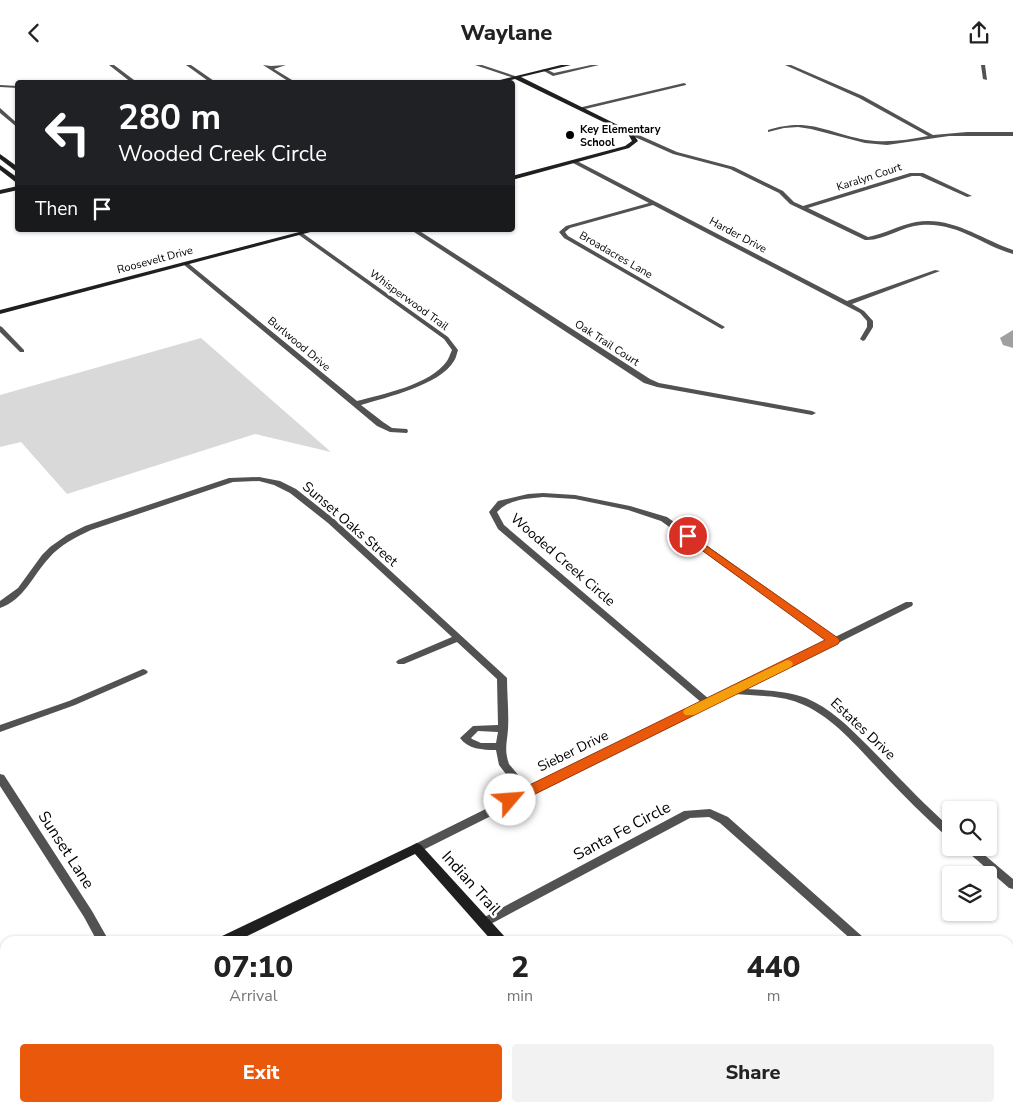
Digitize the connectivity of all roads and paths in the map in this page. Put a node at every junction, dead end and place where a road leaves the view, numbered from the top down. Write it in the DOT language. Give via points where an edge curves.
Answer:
graph roads {
  1 [pos="111,65"];
  2 [pos="188,65"];
  3 [pos="284,65"];
  4 [pos="477,65"];
  5 [pos="568,65"];
  6 [pos="597,65"];
  7 [pos="787,65"];
  8 [pos="983,65"];
  9 [pos="268,66"];
  10 [pos="544,70"];
  11 [pos="516,77"];
  12 [pos="985,79"];
  13 [pos="132,80"];
  14 [pos="210,80"];
  15 [pos="290,80"];
  16 [pos="503,80"];
  17 [pos="684,84"];
  18 [pos="0,86"];
  19 [pos="15,87"];
  20 [pos="581,108"];
  21 [pos="0,111"];
  22 [pos="15,124"];
  23 [pos="770,131"];
  24 [pos="630,133"];
  25 [pos="1013,134"];
  26 [pos="932,136"];
  27 [pos="635,141"];
  28 [pos="656,144"];
  29 [pos="0,156"];
  30 [pos="575,162"];
  31 [pos="0,167"];
  32 [pos="15,168"];
  33 [pos="515,177"];
  34 [pos="15,180"];
  35 [pos="15,189"];
  36 [pos="0,192"];
  37 [pos="969,196"];
  38 [pos="655,203"];
  39 [pos="802,208"];
  40 [pos="308,232"];
  41 [pos="417,232"];
  42 [pos="301,234"];
  43 [pos="1013,252"];
  44 [pos="186,264"];
  45 [pos="937,271"];
  46 [pos="848,303"];
  47 [pos="0,312"];
  48 [pos="722,327"];
  49 [pos="0,328"];
  50 [pos="863,339"];
  51 [pos="22,351"];
  52 [pos="356,404"];
  53 [pos="812,413"];
  54 [pos="404,431"];
  55 [pos="909,604"];
  56 [pos="0,605"];
  57 [pos="458,638"];
  58 [pos="834,641"];
  59 [pos="401,662"];
  60 [pos="143,672"];
  61 [pos="731,691"];
  62 [pos="708,703"];
  63 [pos="0,729"];
  64 [pos="503,729"];
  65 [pos="500,746"];
  66 [pos="0,778"];
  67 [pos="526,792"];
  68 [pos="942,826"];
  69 [pos="417,848"];
  70 [pos="978,856"];
  71 [pos="1013,885"];
  72 [pos="483,923"];
  73 [pos="100,936"];
  74 [pos="235,936"];
  75 [pos="495,936"];
  76 [pos="854,936"];
  1 -- 13 [label="street"];
  2 -- 14 [label="street"];
  3 -- 9 [label="street"];
  4 -- 11 [label="street"];
  5 -- 10 [label="street"];
  6 -- 10 [label="street" via="553,75"];
  7 -- 26 [label="street" via="872,101"];
  8 -- 12 [label="street"];
  9 -- 15 [label="street"];
  10 -- 11 [label="street"];
  11 -- 16 [label="street"];
  11 -- 20 [label="street"];
  17 -- 20 [label="street"];
  18 -- 19 [label="street"];
  20 -- 24 [label="street"];
  21 -- 22 [label="street"];
  23 -- 26 [label="street" via="795,126 813,127 878,143 901,143"];
  24 -- 27 [label="street"];
  24 -- 28 [label="street"];
  25 -- 26 [label="street"];
  27 -- 28 [label="street"];
  27 -- 30 [label="street" via="627,147"];
  28 -- 39 [label="street" via="675,153 732,168 781,192"];
  29 -- 32 [label="street"];
  30 -- 33 [label="street"];
  30 -- 38 [label="street, Harder Drive"];
  31 -- 34 [label="street"];
  35 -- 36 [label="street"];
  37 -- 39 [label="street, Karalyn Court" via="921,174 912,174"];
  38 -- 46 [label="street, Harder Drive"];
  38 -- 48 [label="street, Broadacres Lane" via="568,227 562,232"];
  39 -- 43 [label="street" via="867,239 913,225 940,224"];
  40 -- 42 [label="street, Roosevelt Drive"];
  41 -- 53 [label="street, Oak Trail Court" via="647,381"];
  42 -- 44 [label="street, Roosevelt Drive"];
  42 -- 52 [label="street, Whisperwood Trail" via="446,338 455,350 450,365 436,376"];
  44 -- 47 [label="street, Roosevelt Drive"];
  44 -- 52 [label="street, Burlwood Drive"];
  45 -- 46 [label="street"];
  46 -- 50 [label="street, Harder Drive" via="870,321"];
  49 -- 51 [label="street"];
  52 -- 54 [label="street, Burlwood Drive" via="390,430"];
  55 -- 58 [label="street, Sieber Drive"];
  56 -- 57 [label="street, Sunset Oaks Street" via="21,591 45,557 70,537 141,509 232,480 259,479 293,491 331,521"];
  57 -- 59 [label="street"];
  57 -- 64 [label="street, Sunset Oaks Street" via="502,678"];
  58 -- 61 [label="street, Sieber Drive"];
  58 -- 62 [label="street, Wooded Creek Circle" via="664,519 576,497 528,496 498,506 493,512 501,527"];
  60 -- 63 [label="street" via="72,703"];
  61 -- 62 [label="street, Sieber Drive"];
  61 -- 68 [label="street, Estates Drive" via="781,695 818,707 841,725"];
  62 -- 67 [label="street, Sieber Drive"];
  64 -- 65 [label="street, Sunset Oaks Street"];
  64 -- 65 [label="street" via="476,728 466,738 469,743 485,747"];
  65 -- 67 [label="street, Sunset Oaks Street" via="504,765"];
  66 -- 73 [label="street, Sunset Lane"];
  67 -- 69 [label="street, Sieber Drive"];
  69 -- 72 [label="street, Indian Trail"];
  69 -- 74 [label="street, Sieber Drive"];
  70 -- 71 [label="street"];
  72 -- 75 [label="street, Indian Trail"];
  72 -- 76 [label="street, Santa Fe Circle" via="688,814 710,813 724,820"];
}
